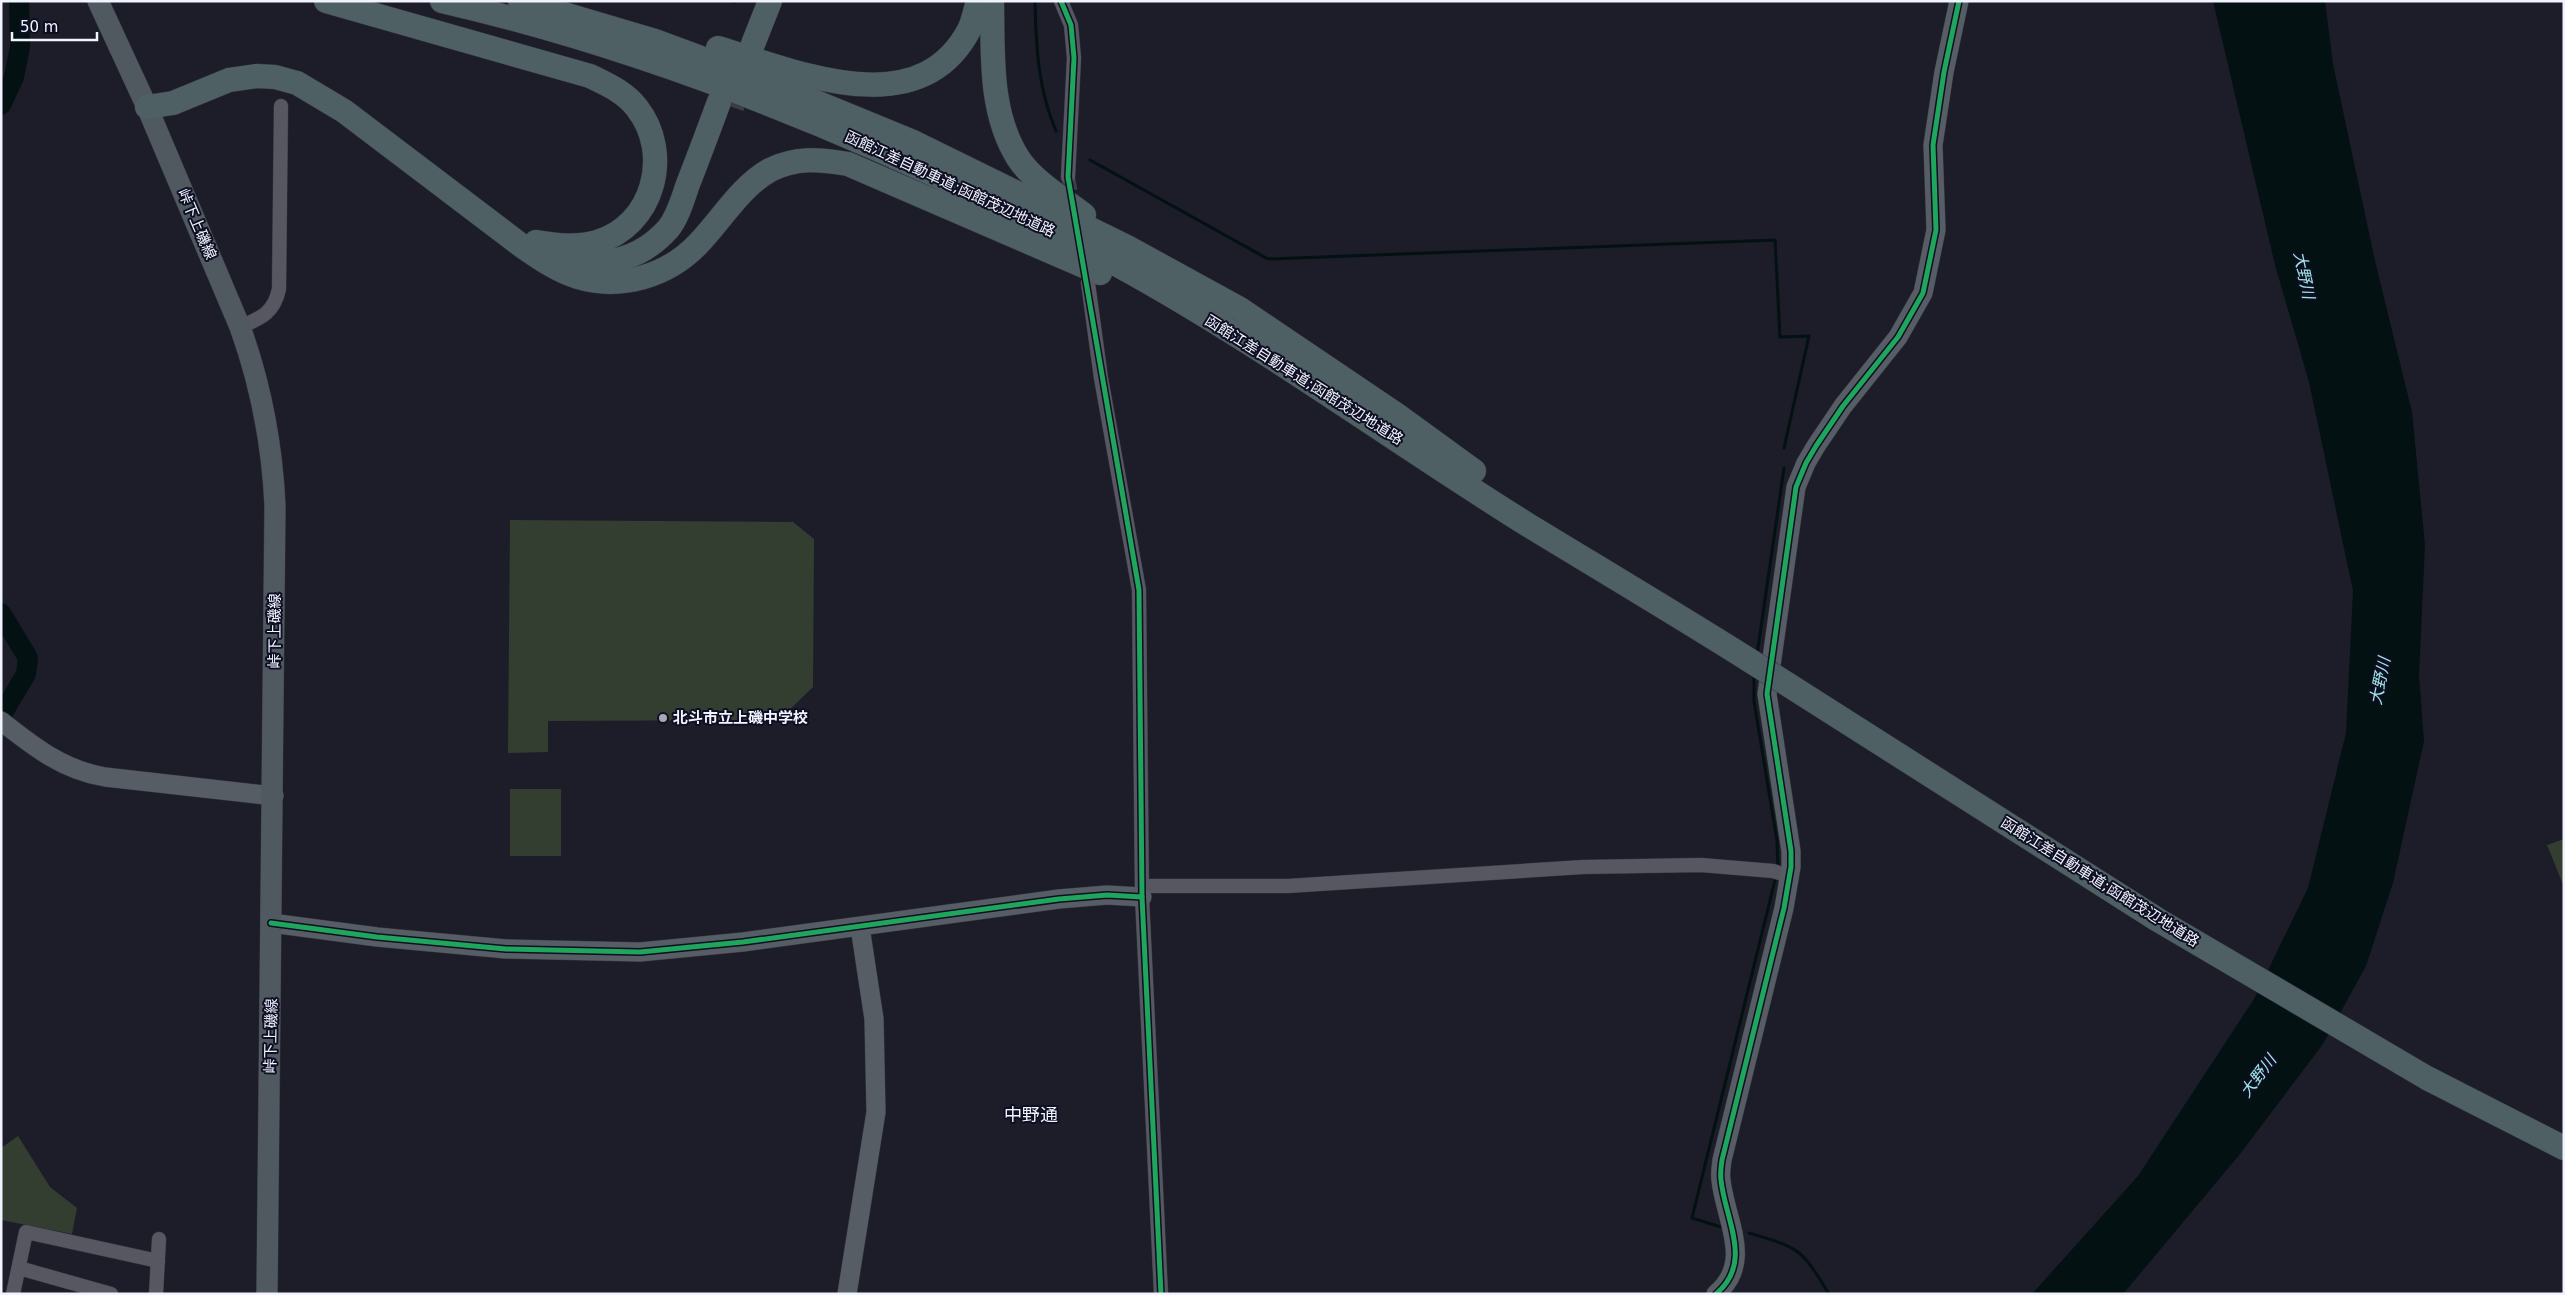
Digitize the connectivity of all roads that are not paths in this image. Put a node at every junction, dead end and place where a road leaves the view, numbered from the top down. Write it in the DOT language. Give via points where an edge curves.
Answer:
graph roads {
  1 [pos="98,1"];
  2 [pos="326,1"];
  3 [pos="442,1"];
  4 [pos="520,1"];
  5 [pos="532,1"];
  6 [pos="757,1"];
  7 [pos="770,1"];
  8 [pos="978,1"];
  9 [pos="992,1"];
  10 [pos="1062,1"];
  11 [pos="1959,1"];
  12 [pos="281,106"];
  13 [pos="147,107"];
  14 [pos="1068,177"];
  15 [pos="536,242"];
  16 [pos="1127,247"];
  17 [pos="578,277"];
  18 [pos="1088,283"];
  19 [pos="240,327"];
  20 [pos="1288,366"];
  21 [pos="1648,596"];
  22 [pos="1,721"];
  23 [pos="274,796"];
  24 [pos="1781,873"];
  25 [pos="1143,891"];
  26 [pos="272,923"];
  27 [pos="860,927"];
  28 [pos="2564,1148"];
  29 [pos="159,1239"];
  30 [pos="158,1261"];
  31 [pos="19,1268"];
  32 [pos="13,1294"];
  33 [pos="111,1294"];
  34 [pos="156,1294"];
  35 [pos="267,1294"];
  36 [pos="847,1294"];
  37 [pos="1161,1294"];
  38 [pos="1716,1294"];
  1 -- 13 [label="main road, 峠下上磯線"];
  2 -- 15 [label="highway" via="590,76 621,92 638,109 655,149 655,171 646,205 618,234 597,242 572,247"];
  3 -- 20 [label="highway, 函館江差自動車道;函館茂辺地道路" via="568,34 649,60 775,105 902,159 1117,265"];
  4 -- 16 [label="highway, 函館江差自動車道;函館茂辺地道路" via="656,41 782,88 911,141"];
  5 -- 8 [label="highway" via="665,32 834,82 873,86 915,79 937,67 955,51 969,29"];
  6 -- 7 [label="highway" via="748,42"];
  9 -- 16 [label="highway" via="997,104 1018,158 1042,182"];
  10 -- 14 [label="street" via="1071,25 1074,58"];
  11 -- 24 [label="street" via="1933,144 1936,230 1923,293 1898,337 1824,435 1806,463 1796,487 1767,694 1791,851"];
  12 -- 19 [label="street" via="279,289 274,307 264,317"];
  13 -- 15 [label="highway" via="167,91 214,72 244,64 292,68 312,76 346,99"];
  13 -- 17 [label="highway" via="172,103 229,80 257,76 297,83 344,112 548,264"];
  13 -- 19 [label="main road, 峠下上磯線"];
  15 -- 17 [label="highway" via="561,256 588,263 624,259 646,247 668,228 725,104 691,214 674,242 644,264 618,274"];
  16 -- 21 [label="highway, 函館江差自動車道;函館茂辺地道路" via="1249,315 1397,415"];
  17 -- 20 [label="highway" via="611,283 657,274 698,244 737,198 770,171 801,160 821,160 848,164 884,178 1100,273"];
  18 -- 25 [label="street" via="1101,378 1139,590"];
  19 -- 23 [label="main road, 峠下上磯線" via="256,375 273,458"];
  20 -- 21 [label="highway, 函館江差自動車道;函館茂辺地道路" via="1527,524"];
  21 -- 28 [label="highway, 函館江差自動車道;函館茂辺地道路, bridge" via="2158,920 2427,1078"];
  22 -- 23 [label="street" via="50,758 93,775"];
  23 -- 26 [label="main road, 峠下上磯線"];
  24 -- 25 [label="street" via="1700,865 1603,867 1288,886"];
  24 -- 38 [label="street" via="1784,908 1722,1160 1721,1179 1736,1253 1726,1285"];
  25 -- 27 [label="street" via="1059,899"];
  25 -- 37 [label="street"];
  26 -- 27 [label="street" via="506,949 640,952"];
  26 -- 35 [label="main road, 峠下上磯線"];
  27 -- 36 [label="street" via="874,1019 876,1112"];
  29 -- 30 [label="street"];
  30 -- 31 [label="street" via="26,1232"];
  30 -- 34 [label="street"];
  31 -- 32 [label="street"];
  31 -- 33 [label="street"];
}
